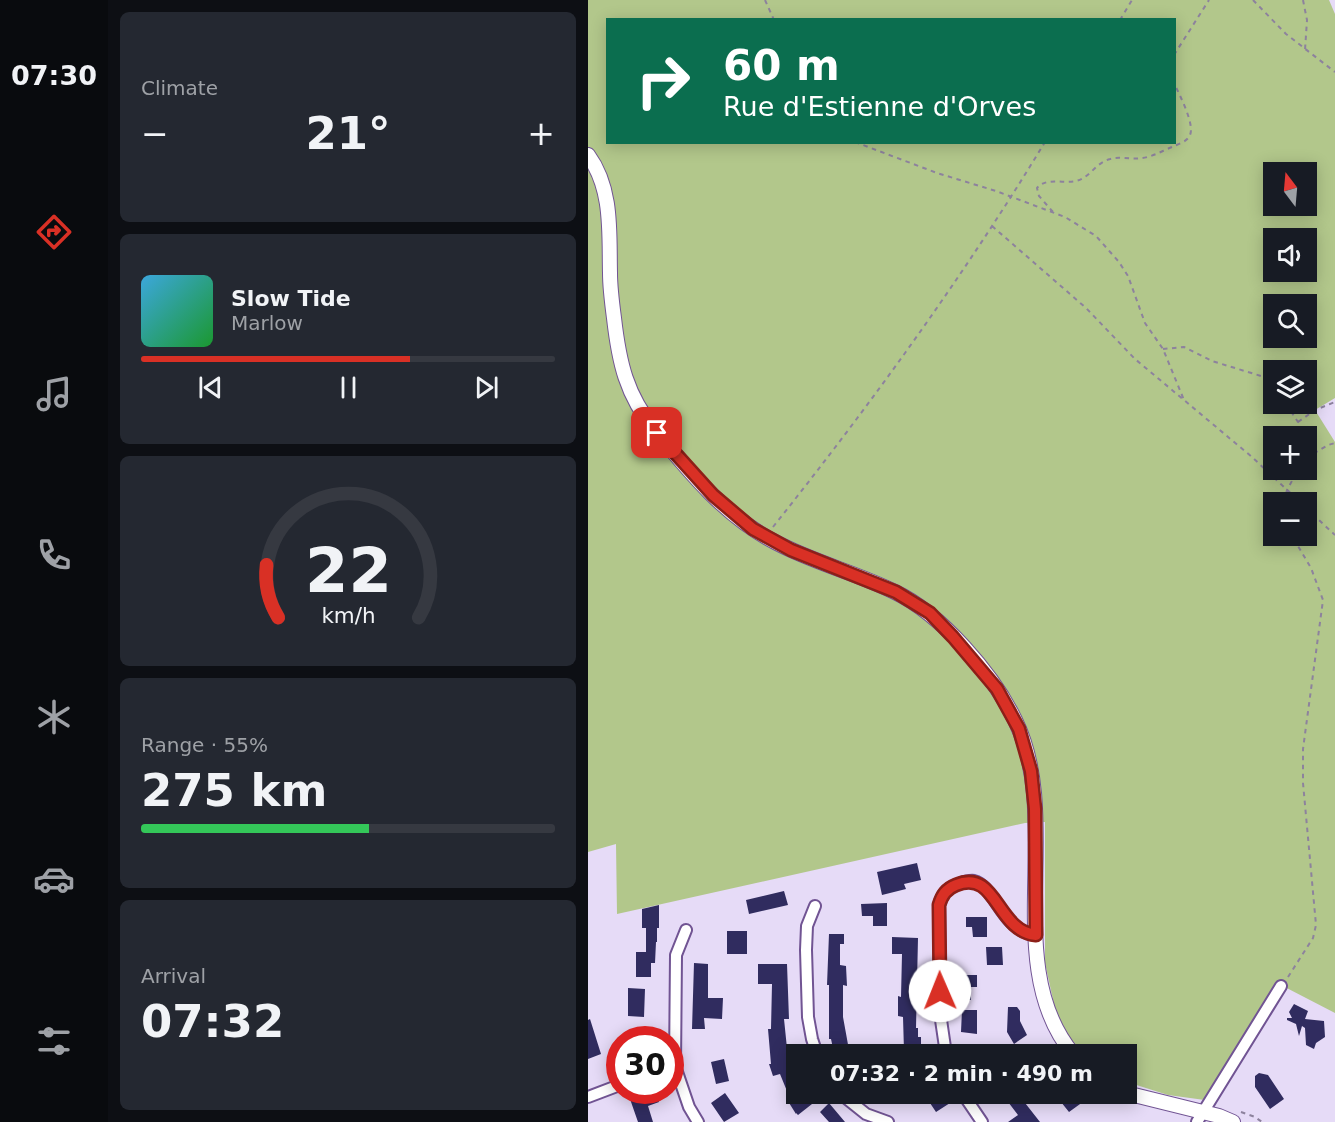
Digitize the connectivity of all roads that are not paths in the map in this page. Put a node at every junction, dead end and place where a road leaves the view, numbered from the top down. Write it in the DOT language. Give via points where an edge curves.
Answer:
graph roads {
  1 [pos="588,155"];
  2 [pos="815,906"];
  3 [pos="686,930"];
  4 [pos="1036,935"];
  5 [pos="1281,986"];
  6 [pos="674,1026"];
  7 [pos="813,1044"];
  8 [pos="945,1044"];
  9 [pos="1065,1044"];
  10 [pos="606,1090"];
  11 [pos="684,1094"];
  12 [pos="588,1096"];
  13 [pos="1137,1096"];
  14 [pos="854,1104"];
  15 [pos="970,1104"];
  16 [pos="1200,1117"];
  17 [pos="698,1122"];
  18 [pos="888,1122"];
  19 [pos="982,1122"];
  20 [pos="1233,1122"];
  1 -- 4 [label="main road" via="601,178 608,205 617,346 627,384 648,421 741,521 791,550 879,584 919,605 953,637 997,689 1019,729 1031,771"];
  2 -- 7 [label="street" via="807,926 806,950 808,1017"];
  3 -- 6 [label="street" via="676,955"];
  4 -- 8 [label="street" via="1026,934 1015,926 982,885 974,881 964,881 942,894 940,1013"];
  4 -- 9 [label="main road" via="1047,1010"];
  5 -- 16 [label="street"];
  10 -- 12 [label="street"];
  11 -- 17 [label="street"];
  13 -- 16 [label="main road"];
  14 -- 18 [label="street"];
  15 -- 19 [label="street"];
  16 -- 20 [label="main road"];
}
